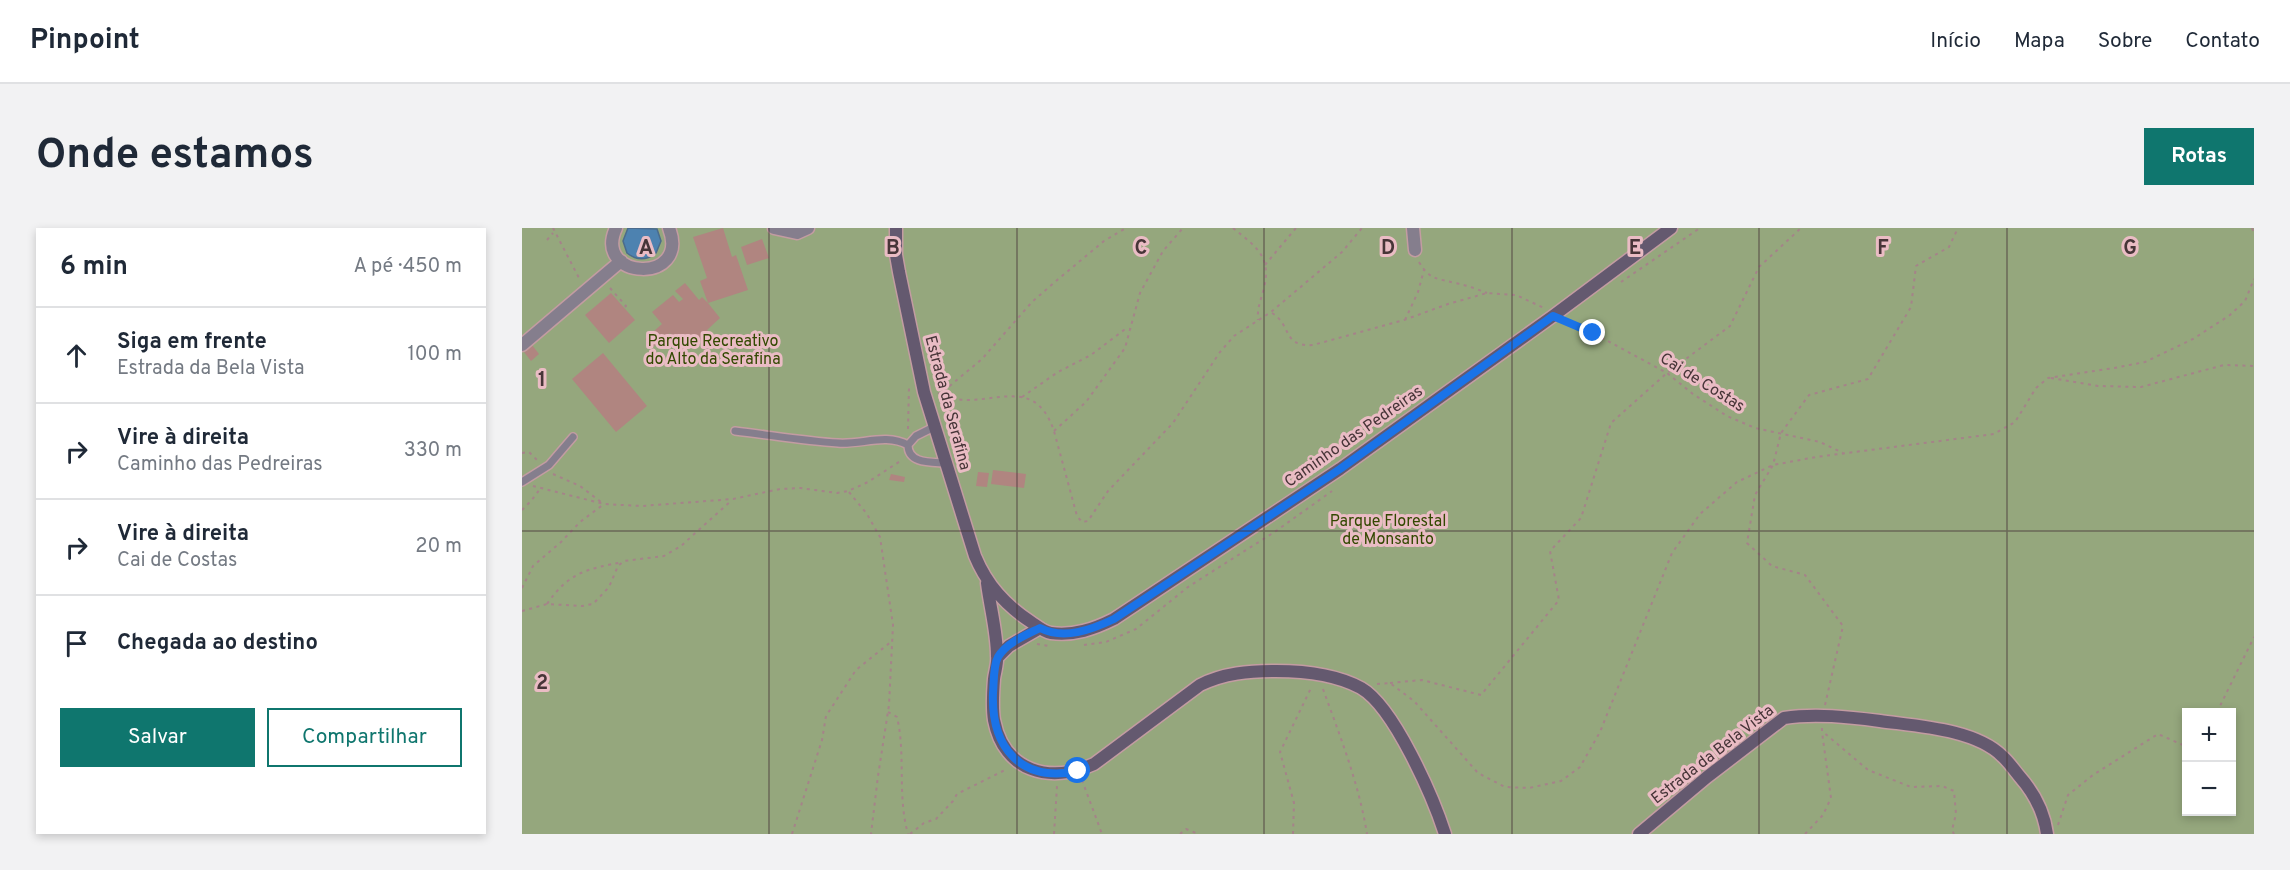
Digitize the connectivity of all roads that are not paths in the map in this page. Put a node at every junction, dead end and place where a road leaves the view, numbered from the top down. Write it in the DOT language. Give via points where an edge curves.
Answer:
graph roads {
  1 [pos="616,228"];
  2 [pos="774,228"];
  3 [pos="808,228"];
  4 [pos="897,228"];
  5 [pos="1413,228"];
  6 [pos="1671,228"];
  7 [pos="672,229"];
  8 [pos="1417,256"];
  9 [pos="621,261"];
  10 [pos="522,345"];
  11 [pos="934,427"];
  12 [pos="735,431"];
  13 [pos="573,437"];
  14 [pos="908,445"];
  15 [pos="945,463"];
  16 [pos="522,482"];
  17 [pos="987,582"];
  18 [pos="1040,628"];
  19 [pos="998,657"];
  20 [pos="1445,834"];
  21 [pos="1639,834"];
  22 [pos="2047,834"];
  1 -- 9 [label="street" via="614,248"];
  2 -- 3 [label="street" via="797,233"];
  4 -- 11 [label="street, Estrada da Serafina" via="898,272"];
  5 -- 8 [label="street"];
  6 -- 18 [label="street, Caminho das Pedreiras" via="1340,469 1119,615 1081,632 1049,633"];
  7 -- 9 [label="street" via="672,245 661,264 640,270"];
  9 -- 10 [label="street"];
  11 -- 14 [label="lane"];
  11 -- 15 [label="street, Estrada da Serafina"];
  12 -- 14 [label="lane" via="841,444 877,439"];
  13 -- 16 [label="lane" via="545,468"];
  14 -- 15 [label="lane" via="911,457"];
  15 -- 17 [label="street, Estrada da Serafina"];
  17 -- 18 [label="street, Caminho das Pedreiras" via="1017,614"];
  17 -- 19 [label="street"];
  18 -- 19 [label="street"];
  19 -- 20 [label="street" via="994,720 1003,746 1030,769 1047,773 1078,771 1094,764 1200,685 1218,676 1290,671 1360,688 1381,706 1412,758"];
  21 -- 22 [label="street, Estrada da Bela Vista" via="1784,718 1799,716 1944,729 1974,739 2001,754 2031,789"];
}
